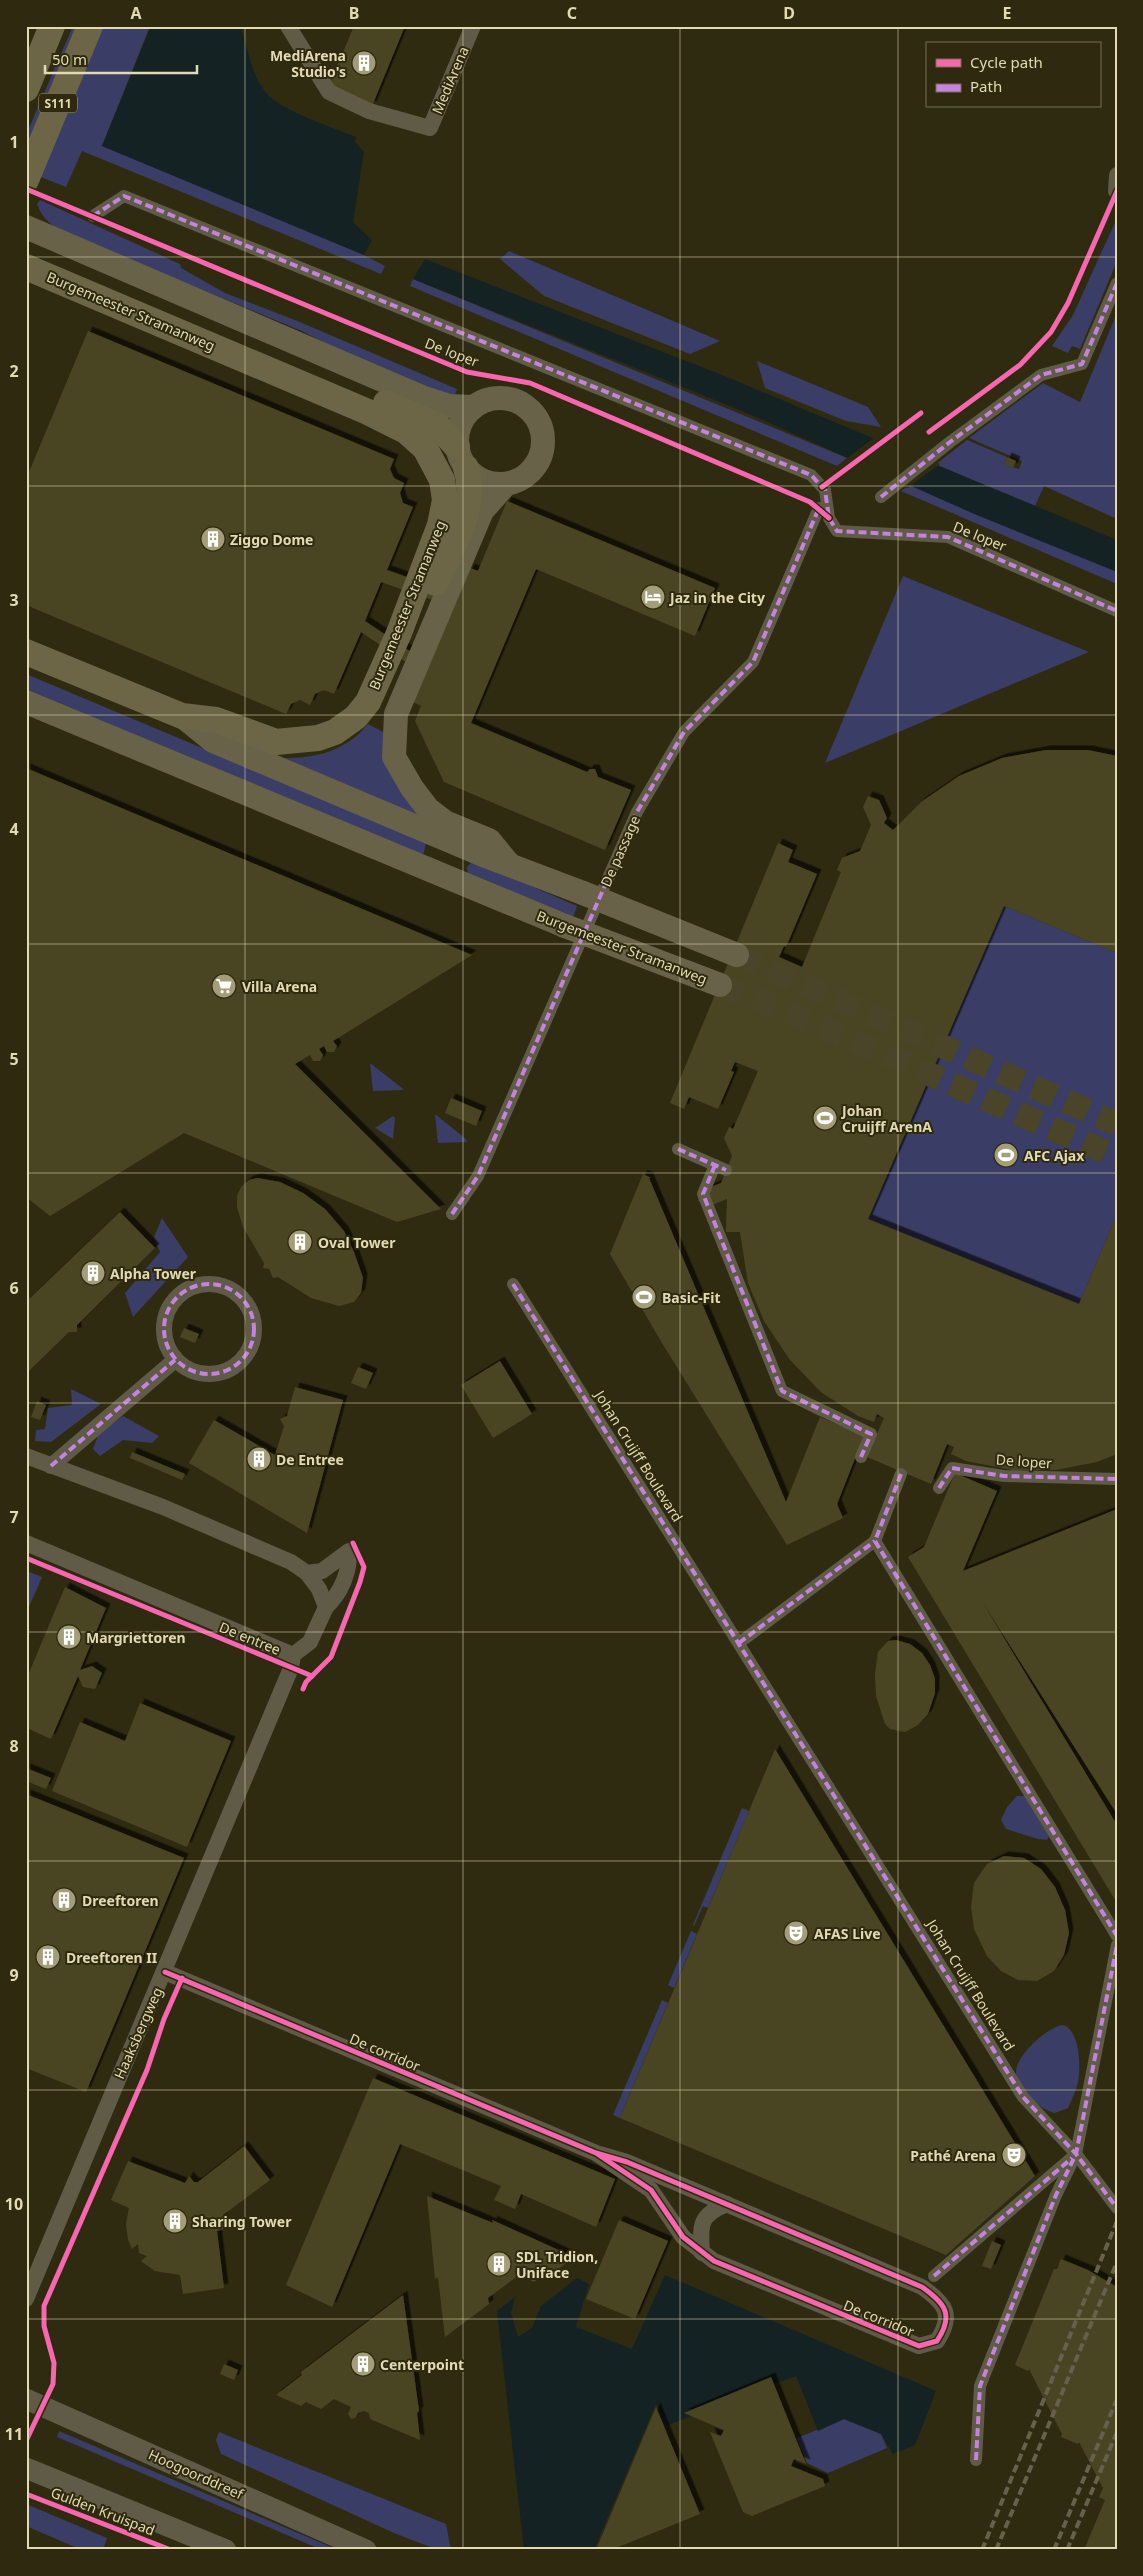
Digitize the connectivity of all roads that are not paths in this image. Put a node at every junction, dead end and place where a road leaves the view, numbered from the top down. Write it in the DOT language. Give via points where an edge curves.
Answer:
graph roads {
  1 [pos="52,26"];
  2 [pos="90,26"];
  3 [pos="288,26"];
  4 [pos="473,26"];
  5 [pos="26,88"];
  6 [pos="1117,175"];
  7 [pos="26,180"];
  8 [pos="1117,190"];
  9 [pos="93,216"];
  10 [pos="26,227"];
  11 [pos="26,267"];
  12 [pos="53,278"];
  13 [pos="26,282"];
  14 [pos="1117,283"];
  15 [pos="303,385"];
  16 [pos="473,407"];
  17 [pos="461,458"];
  18 [pos="506,484"];
  19 [pos="886,493"];
  20 [pos="819,508"];
  21 [pos="456,531"];
  22 [pos="1117,611"];
  23 [pos="26,652"];
  24 [pos="26,702"];
  25 [pos="182,716"];
  26 [pos="508,863"];
  27 [pos="737,955"];
  28 [pos="720,985"];
  29 [pos="678,1149"];
  30 [pos="452,1214"];
  31 [pos="513,1284"];
  32 [pos="175,1360"];
  33 [pos="26,1456"];
  34 [pos="861,1457"];
  35 [pos="51,1466"];
  36 [pos="900,1474"];
  37 [pos="1117,1479"];
  38 [pos="939,1488"];
  39 [pos="876,1541"];
  40 [pos="26,1543"];
  41 [pos="307,1573"];
  42 [pos="326,1607"];
  43 [pos="739,1643"];
  44 [pos="293,1655"];
  45 [pos="1117,1936"];
  46 [pos="1117,1945"];
  47 [pos="165,1972"];
  48 [pos="596,2153"];
  49 [pos="1076,2154"];
  50 [pos="727,2204"];
  51 [pos="1117,2208"];
  52 [pos="702,2253"];
  53 [pos="934,2276"];
  54 [pos="26,2299"];
  55 [pos="26,2399"];
  56 [pos="976,2460"];
  57 [pos="26,2468"];
  58 [pos="226,2550"];
  59 [pos="366,2550"];
  1 -- 5 [label="main road, S111"];
  2 -- 7 [label="main road, S111"];
  3 -- 4 [label="street, MediArena" via="329,92 369,111 430,128"];
  6 -- 8 [label="street"];
  9 -- 22 [label="street, De loper" via="124,196 811,475 825,490 829,518 837,531 948,537"];
  10 -- 16 [label="main road" via="424,398 449,406"];
  11 -- 12 [label="main road, Burgemeester Stramanweg"];
  12 -- 13 [label="main road"];
  12 -- 15 [label="main road, Burgemeester Stramanweg"];
  14 -- 19 [label="street" via="1082,364 1040,375"];
  15 -- 17 [label="main road" via="360,392 438,426"];
  15 -- 21 [label="main road, Burgemeester Stramanweg" via="406,431 425,448 442,480"];
  16 -- 17 [label="main road" via="460,425"];
  16 -- 18 [label="main road" via="494,398 505,398 526,407 540,425 543,447 537,463 526,476"];
  17 -- 18 [label="main road" via="484,482"];
  17 -- 21 [label="main road" via="470,488 469,503"];
  18 -- 21 [label="main road, Burgemeester Stramanweg" via="482,511"];
  20 -- 30 [label="street, De passage" via="753,662 684,732 637,812 478,1176"];
  21 -- 25 [label="main road, Burgemeester Stramanweg" via="398,633 368,702 356,718 335,732 318,738 276,742 216,720"];
  21 -- 26 [label="main road, Burgemeester Stramanweg" via="396,714 394,757 428,809 445,822 489,840"];
  23 -- 25 [label="main road, Burgemeester Stramanweg"];
  24 -- 28 [label="main road, Burgemeester Stramanweg, bridge" via="565,926"];
  25 -- 26 [label="main road, Burgemeester Stramanweg" via="213,741"];
  26 -- 27 [label="main road, Burgemeester Stramanweg, bridge"];
  29 -- 34 [label="street" via="721,1167 703,1194 782,1391 871,1434"];
  31 -- 43 [label="street, Johan Cruijff Boulevard"];
  32 -- 32 [label="street" via="166,1344 164,1323 170,1306 183,1291 197,1285 220,1285 245,1301 251,1312 254,1334 249,1351 237,1365 217,1374 198,1374"];
  32 -- 35 [label="street"];
  33 -- 35 [label="street"];
  35 -- 41 [label="street" via="268,1551"];
  36 -- 39 [label="street"];
  37 -- 38 [label="street, De loper" via="1004,1476 952,1468"];
  39 -- 43 [label="street"];
  39 -- 45 [label="street"];
  40 -- 44 [label="street, De entree"];
  41 -- 42 [label="street" via="319,1589"];
  41 -- 42 [label="street" via="322,1571 349,1551 349,1565 336,1598"];
  42 -- 44 [label="street, De entree" via="310,1642"];
  43 -- 49 [label="street, Johan Cruijff Boulevard" via="1023,2097"];
  44 -- 47 [label="street, Haaksbergweg" via="292,1668"];
  46 -- 49 [label="street"];
  47 -- 48 [label="street, De corridor"];
  47 -- 54 [label="street, Haaksbergweg"];
  48 -- 50 [label="street, De corridor" via="627,2162"];
  48 -- 52 [label="street, De corridor" via="651,2190 683,2237"];
  49 -- 51 [label="street, Johan Cruijff Boulevard"];
  49 -- 53 [label="street"];
  49 -- 56 [label="street" via="1056,2195 980,2386"];
  50 -- 52 [label="street" via="710,2211 702,2222"];
  50 -- 52 [label="street, De corridor" via="922,2286 946,2309 946,2326 937,2341 919,2346 714,2261"];
  55 -- 59 [label="street, Hoogoorddreef"];
  57 -- 58 [label="street"];
}
